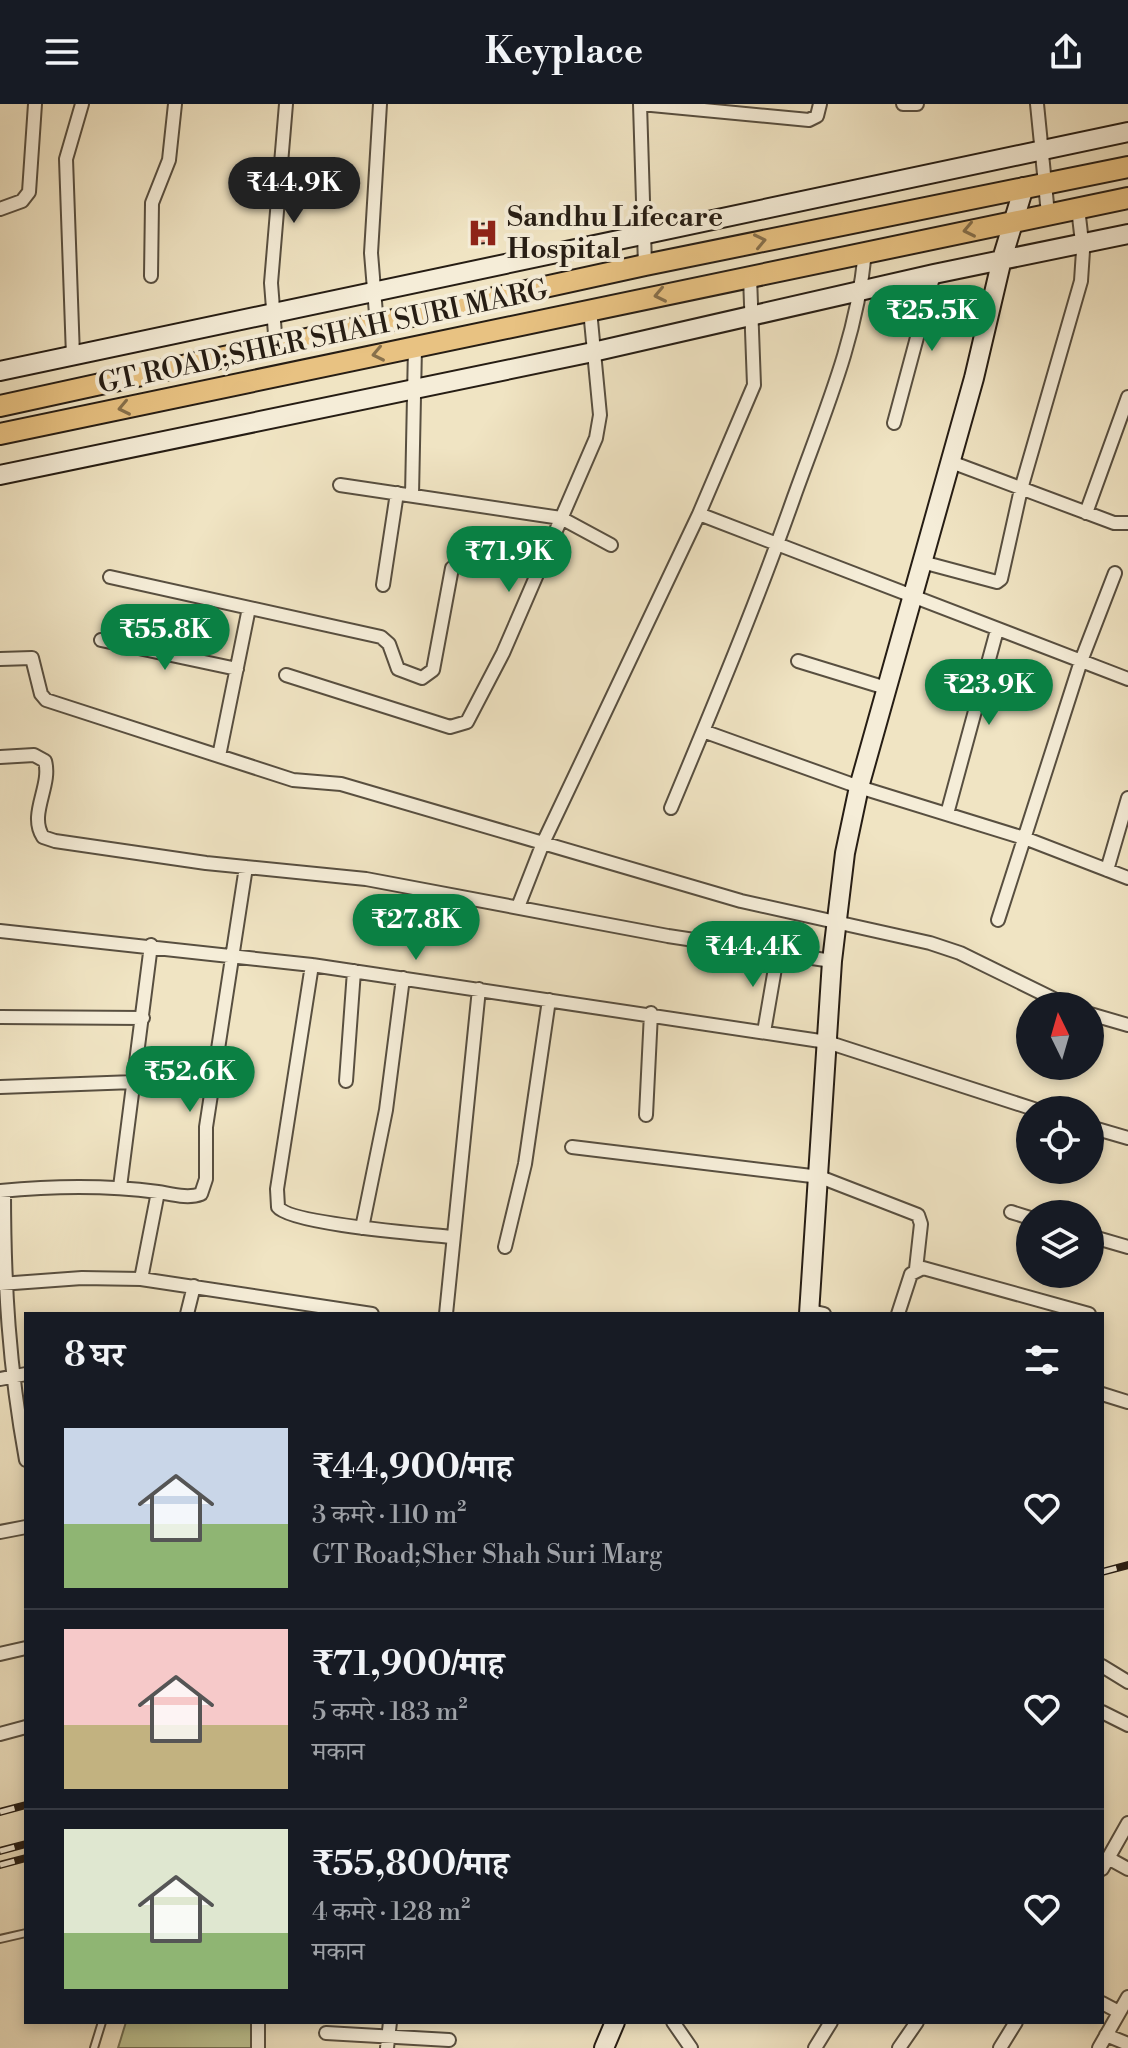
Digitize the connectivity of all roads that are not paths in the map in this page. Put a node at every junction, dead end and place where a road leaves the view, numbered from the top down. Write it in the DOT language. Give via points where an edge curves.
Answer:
graph roads {
  1 [pos="35,104"];
  2 [pos="82,104"];
  3 [pos="175,104"];
  4 [pos="286,104"];
  5 [pos="380,104"];
  6 [pos="640,104"];
  7 [pos="820,104"];
  8 [pos="903,104"];
  9 [pos="917,104"];
  10 [pos="1037,104"];
  11 [pos="1128,132"];
  12 [pos="1041,151"];
  13 [pos="1128,167"];
  14 [pos="1034,185"];
  15 [pos="1125,203"];
  16 [pos="1078,208"];
  17 [pos="0,209"];
  18 [pos="1048,214"];
  19 [pos="1012,222"];
  20 [pos="1128,234"];
  21 [pos="643,236"];
  22 [pos="1082,242"];
  23 [pos="865,252"];
  24 [pos="1002,259"];
  25 [pos="645,265"];
  26 [pos="934,274"];
  27 [pos="151,276"];
  28 [pos="750,277"];
  29 [pos="862,290"];
  30 [pos="373,292"];
  31 [pos="590,310"];
  32 [pos="272,312"];
  33 [pos="753,317"];
  34 [pos="377,326"];
  35 [pos="276,347"];
  36 [pos="415,347"];
  37 [pos="593,352"];
  38 [pos="73,356"];
  39 [pos="0,371"];
  40 [pos="414,388"];
  41 [pos="1128,397"];
  42 [pos="0,406"];
  43 [pos="894,423"];
  44 [pos="0,434"];
  45 [pos="951,462"];
  46 [pos="0,475"];
  47 [pos="340,485"];
  48 [pos="1021,489"];
  49 [pos="397,493"];
  50 [pos="412,495"];
  51 [pos="1086,513"];
  52 [pos="699,514"];
  53 [pos="561,518"];
  54 [pos="1128,523"];
  55 [pos="611,545"];
  56 [pos="778,547"];
  57 [pos="922,562"];
  58 [pos="452,568"];
  59 [pos="1115,573"];
  60 [pos="110,577"];
  61 [pos="383,585"];
  62 [pos="913,595"];
  63 [pos="249,608"];
  64 [pos="997,630"];
  65 [pos="101,640"];
  66 [pos="0,659"];
  67 [pos="798,661"];
  68 [pos="1081,661"];
  69 [pos="237,669"];
  70 [pos="286,675"];
  71 [pos="1128,679"];
  72 [pos="886,688"];
  73 [pos="703,731"];
  74 [pos="219,756"];
  75 [pos="0,757"];
  76 [pos="859,787"];
  77 [pos="1128,798"];
  78 [pos="671,808"];
  79 [pos="947,814"];
  80 [pos="1027,839"];
  81 [pos="543,843"];
  82 [pos="246,867"];
  83 [pos="1107,870"];
  84 [pos="1128,878"];
  85 [pos="518,907"];
  86 [pos="998,920"];
  87 [pos="837,924"];
  88 [pos="0,931"];
  89 [pos="151,945"];
  90 [pos="778,951"];
  91 [pos="231,955"];
  92 [pos="832,961"];
  93 [pos="312,965"];
  94 [pos="354,971"];
  95 [pos="403,978"];
  96 [pos="479,989"];
  97 [pos="1039,992"];
  98 [pos="549,1000"];
  99 [pos="651,1013"];
  100 [pos="0,1017"];
  101 [pos="143,1018"];
  102 [pos="1104,1018"];
  103 [pos="1128,1025"];
  104 [pos="764,1032"];
  105 [pos="827,1042"];
  106 [pos="346,1081"];
  107 [pos="134,1082"];
  108 [pos="0,1087"];
  109 [pos="1016,1103"];
  110 [pos="646,1115"];
  111 [pos="1104,1131"];
  112 [pos="1128,1138"];
  113 [pos="572,1147"];
  114 [pos="820,1177"];
  115 [pos="120,1187"];
  116 [pos="2,1191"];
  117 [pos="158,1192"];
  118 [pos="1011,1212"];
  119 [pos="1016,1214"];
  120 [pos="362,1228"];
  121 [pos="451,1237"];
  122 [pos="1104,1240"];
  123 [pos="505,1247"];
  124 [pos="1128,1247"];
  125 [pos="916,1269"];
  126 [pos="141,1279"];
  127 [pos="2,1284"];
  128 [pos="194,1286"];
  129 [pos="188,1312"];
  130 [pos="353,1312"];
  131 [pos="446,1312"];
  132 [pos="815,1312"];
  133 [pos="899,1312"];
  134 [pos="1081,1312"];
  135 [pos="5,1378"];
  136 [pos="1104,1395"];
  137 [pos="1128,1402"];
  138 [pos="24,1452"];
  139 [pos="24,1527"];
  140 [pos="0,1532"];
  141 [pos="24,1648"];
  142 [pos="0,1654"];
  143 [pos="1104,1667"];
  144 [pos="1128,1682"];
  145 [pos="1104,1713"];
  146 [pos="1128,1725"];
  147 [pos="24,1728"];
  148 [pos="0,1734"];
  149 [pos="1128,1823"];
  150 [pos="1105,1864"];
  151 [pos="1128,1869"];
  152 [pos="24,1933"];
  153 [pos="0,1939"];
  154 [pos="1128,1997"];
  155 [pos="1104,2004"];
  156 [pos="1119,2012"];
  157 [pos="101,2024"];
  158 [pos="258,2024"];
  159 [pos="614,2024"];
  160 [pos="674,2024"];
  161 [pos="830,2024"];
  162 [pos="916,2024"];
  163 [pos="1015,2024"];
  164 [pos="326,2033"];
  165 [pos="389,2035"];
  166 [pos="1106,2035"];
  167 [pos="449,2040"];
  168 [pos="1128,2044"];
  169 [pos="94,2048"];
  170 [pos="258,2048"];
  171 [pos="604,2048"];
  172 [pos="691,2048"];
  173 [pos="815,2048"];
  174 [pos="899,2048"];
  175 [pos="1000,2048"];
  176 [pos="1099,2048"];
  1 -- 17 [label="street" via="29,192 22,201"];
  2 -- 38 [label="street" via="66,159"];
  3 -- 27 [label="street" via="169,160 152,203"];
  4 -- 32 [label="street"];
  5 -- 30 [label="street"];
  6 -- 7 [label="street" via="809,120 817,116"];
  6 -- 21 [label="street"];
  8 -- 9 [label="street"];
  10 -- 12 [label="street"];
  11 -- 12 [label="main road"];
  12 -- 14 [label="street"];
  12 -- 21 [label="main road"];
  13 -- 14 [label="main road, GT ROAD;SHER SHAH SURI MARG"];
  14 -- 18 [label="street"];
  14 -- 19 [label="main road"];
  25 -- 14 [label="main road, GT ROAD;SHER SHAH SURI MARG, one-way"];
  15 -- 16 [label="main road, GT ROAD;SHER SHAH SURI MARG"];
  16 -- 18 [label="main road, GT ROAD;SHER SHAH SURI MARG"];
  16 -- 22 [label="street"];
  18 -- 19 [label="main road, GT ROAD;SHER SHAH SURI MARG"];
  19 -- 23 [label="main road, GT ROAD;SHER SHAH SURI MARG, one-way"];
  19 -- 24 [label="main road"];
  20 -- 22 [label="main road"];
  21 -- 25 [label="street"];
  21 -- 30 [label="main road"];
  22 -- 24 [label="main road"];
  22 -- 48 [label="street" via="1081,281"];
  23 -- 28 [label="main road, GT ROAD;SHER SHAH SURI MARG"];
  23 -- 29 [label="street"];
  24 -- 26 [label="main road"];
  24 -- 45 [label="main road"];
  25 -- 34 [label="main road, GT ROAD;SHER SHAH SURI MARG"];
  26 -- 29 [label="main road"];
  26 -- 43 [label="street"];
  28 -- 31 [label="main road, GT ROAD;SHER SHAH SURI MARG, one-way"];
  28 -- 33 [label="street"];
  29 -- 33 [label="main road"];
  29 -- 56 [label="street" via="827,413"];
  30 -- 32 [label="main road"];
  30 -- 34 [label="street"];
  31 -- 36 [label="main road, GT ROAD;SHER SHAH SURI MARG"];
  31 -- 37 [label="street"];
  32 -- 35 [label="street"];
  32 -- 38 [label="main road"];
  33 -- 37 [label="main road"];
  33 -- 52 [label="street" via="754,385"];
  34 -- 35 [label="main road, GT ROAD;SHER SHAH SURI MARG"];
  35 -- 42 [label="main road, GT ROAD;SHER SHAH SURI MARG"];
  36 -- 40 [label="street"];
  36 -- 44 [label="main road, GT ROAD;SHER SHAH SURI MARG, one-way"];
  37 -- 40 [label="main road"];
  37 -- 53 [label="street" via="599,425"];
  38 -- 39 [label="main road"];
  40 -- 46 [label="main road"];
  40 -- 50 [label="street"];
  41 -- 51 [label="street"];
  45 -- 48 [label="street"];
  45 -- 57 [label="main road"];
  47 -- 49 [label="street"];
  48 -- 51 [label="street"];
  48 -- 57 [label="street" via="997,582"];
  49 -- 50 [label="street"];
  49 -- 61 [label="street"];
  50 -- 53 [label="street"];
  51 -- 54 [label="street"];
  52 -- 56 [label="street"];
  52 -- 81 [label="street"];
  53 -- 55 [label="street"];
  53 -- 70 [label="street" via="503,653 464,725 450,727"];
  56 -- 62 [label="street"];
  56 -- 73 [label="street"];
  57 -- 62 [label="main road"];
  58 -- 63 [label="street" via="442,634 427,678 398,669 381,637"];
  59 -- 68 [label="street"];
  60 -- 63 [label="street"];
  62 -- 64 [label="street"];
  62 -- 72 [label="main road"];
  63 -- 69 [label="street"];
  64 -- 68 [label="street"];
  64 -- 79 [label="street"];
  65 -- 69 [label="street"];
  66 -- 74 [label="street" via="32,658 46,700"];
  67 -- 72 [label="street"];
  68 -- 71 [label="street"];
  68 -- 80 [label="street"];
  69 -- 74 [label="street"];
  72 -- 76 [label="main road"];
  73 -- 76 [label="street"];
  73 -- 78 [label="street"];
  74 -- 81 [label="street" via="293,780 341,784"];
  75 -- 82 [label="street" via="34,755 45,761 47,780 37,818 43,837"];
  76 -- 79 [label="street"];
  76 -- 87 [label="main road"];
  77 -- 83 [label="street"];
  79 -- 80 [label="street"];
  80 -- 83 [label="street"];
  80 -- 86 [label="street"];
  81 -- 85 [label="street"];
  81 -- 87 [label="street"];
  82 -- 85 [label="street" via="366,879"];
  82 -- 91 [label="street"];
  83 -- 84 [label="street"];
  85 -- 90 [label="street"];
  87 -- 92 [label="main road"];
  87 -- 97 [label="street" via="960,953"];
  88 -- 89 [label="street"];
  89 -- 91 [label="street"];
  89 -- 101 [label="street"];
  90 -- 92 [label="street"];
  90 -- 104 [label="street"];
  91 -- 93 [label="street"];
  91 -- 117 [label="street" via="206,1127 204,1189 196,1196"];
  92 -- 105 [label="main road"];
  93 -- 94 [label="street"];
  93 -- 120 [label="street" via="276,1200 288,1215"];
  94 -- 95 [label="street"];
  94 -- 106 [label="street"];
  95 -- 96 [label="street"];
  95 -- 120 [label="street" via="386,1110"];
  96 -- 98 [label="street"];
  96 -- 121 [label="street"];
  98 -- 99 [label="street"];
  98 -- 123 [label="street" via="525,1164"];
  99 -- 104 [label="street"];
  99 -- 110 [label="street"];
  100 -- 101 [label="street"];
  101 -- 107 [label="street"];
  102 -- 103 [label="street"];
  104 -- 105 [label="street"];
  105 -- 109 [label="street"];
  105 -- 114 [label="main road"];
  107 -- 108 [label="street"];
  107 -- 115 [label="street"];
  111 -- 112 [label="street"];
  113 -- 114 [label="street"];
  114 -- 125 [label="street" via="918,1215"];
  114 -- 132 [label="main road"];
  115 -- 116 [label="street"];
  115 -- 117 [label="street"];
  116 -- 127 [label="street"];
  117 -- 126 [label="street"];
  118 -- 119 [label="street"];
  120 -- 121 [label="street"];
  121 -- 131 [label="street"];
  122 -- 124 [label="street"];
  125 -- 133 [label="street"];
  125 -- 134 [label="street"];
  126 -- 127 [label="street"];
  126 -- 128 [label="street"];
  127 -- 135 [label="street"];
  128 -- 129 [label="street"];
  128 -- 130 [label="street"];
  135 -- 138 [label="street"];
  136 -- 137 [label="street"];
  139 -- 140 [label="street"];
  141 -- 142 [label="street"];
  143 -- 144 [label="street"];
  145 -- 146 [label="street"];
  147 -- 148 [label="street"];
  149 -- 150 [label="street"];
  150 -- 151 [label="street"];
  152 -- 153 [label="lane"];
  154 -- 156 [label="street"];
  155 -- 156 [label="street"];
  156 -- 166 [label="street"];
  157 -- 169 [label="lane"];
  158 -- 170 [label="street"];
  159 -- 171 [label="main road"];
  160 -- 172 [label="street"];
  161 -- 173 [label="street"];
  162 -- 174 [label="street"];
  163 -- 175 [label="street"];
  164 -- 165 [label="street"];
  165 -- 167 [label="street"];
  166 -- 168 [label="street"];
  166 -- 176 [label="street"];
}
